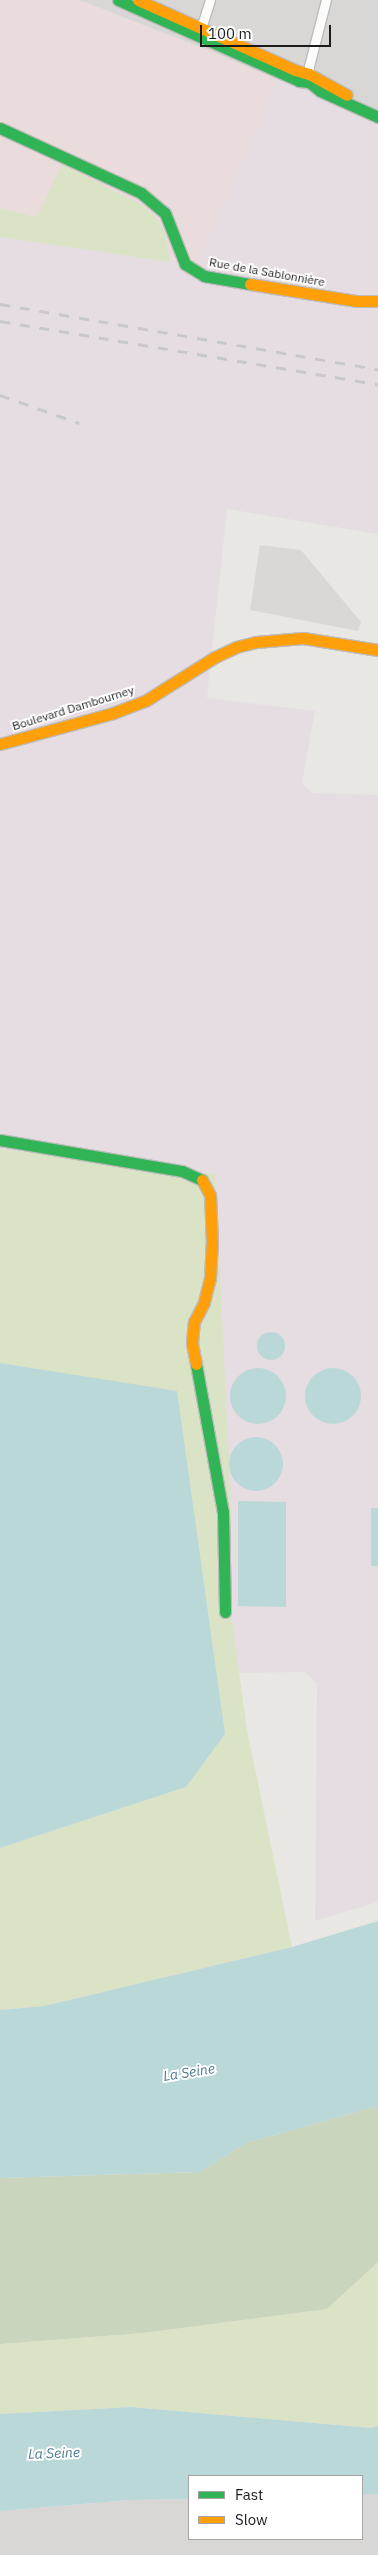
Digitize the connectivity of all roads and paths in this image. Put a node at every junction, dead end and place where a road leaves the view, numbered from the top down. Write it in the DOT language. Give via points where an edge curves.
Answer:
graph roads {
  1 [pos="118,0"];
  2 [pos="138,0"];
  3 [pos="210,0"];
  4 [pos="326,0"];
  5 [pos="202,28"];
  6 [pos="309,78"];
  7 [pos="378,109"];
  8 [pos="378,117"];
  9 [pos="0,128"];
  10 [pos="378,301"];
  11 [pos="378,650"];
  12 [pos="0,744"];
  13 [pos="0,1140"];
  14 [pos="225,1612"];
  1 -- 6 [label="street" via="299,80"];
  2 -- 5 [label="street"];
  3 -- 5 [label="street"];
  4 -- 6 [label="street" via="309,66"];
  5 -- 6 [label="street"];
  6 -- 7 [label="street"];
  6 -- 8 [label="street" via="320,91"];
  9 -- 10 [label="street, Rue de la Sablonnière" via="141,193 165,213 185,264 204,276 356,301"];
  11 -- 12 [label="street, Boulevard Dambourney" via="303,638 256,642 236,647 215,658 145,701"];
  13 -- 14 [label="street" via="182,1171 204,1181 210,1195 210,1278 204,1302 194,1322 192,1343 223,1513"];
}
